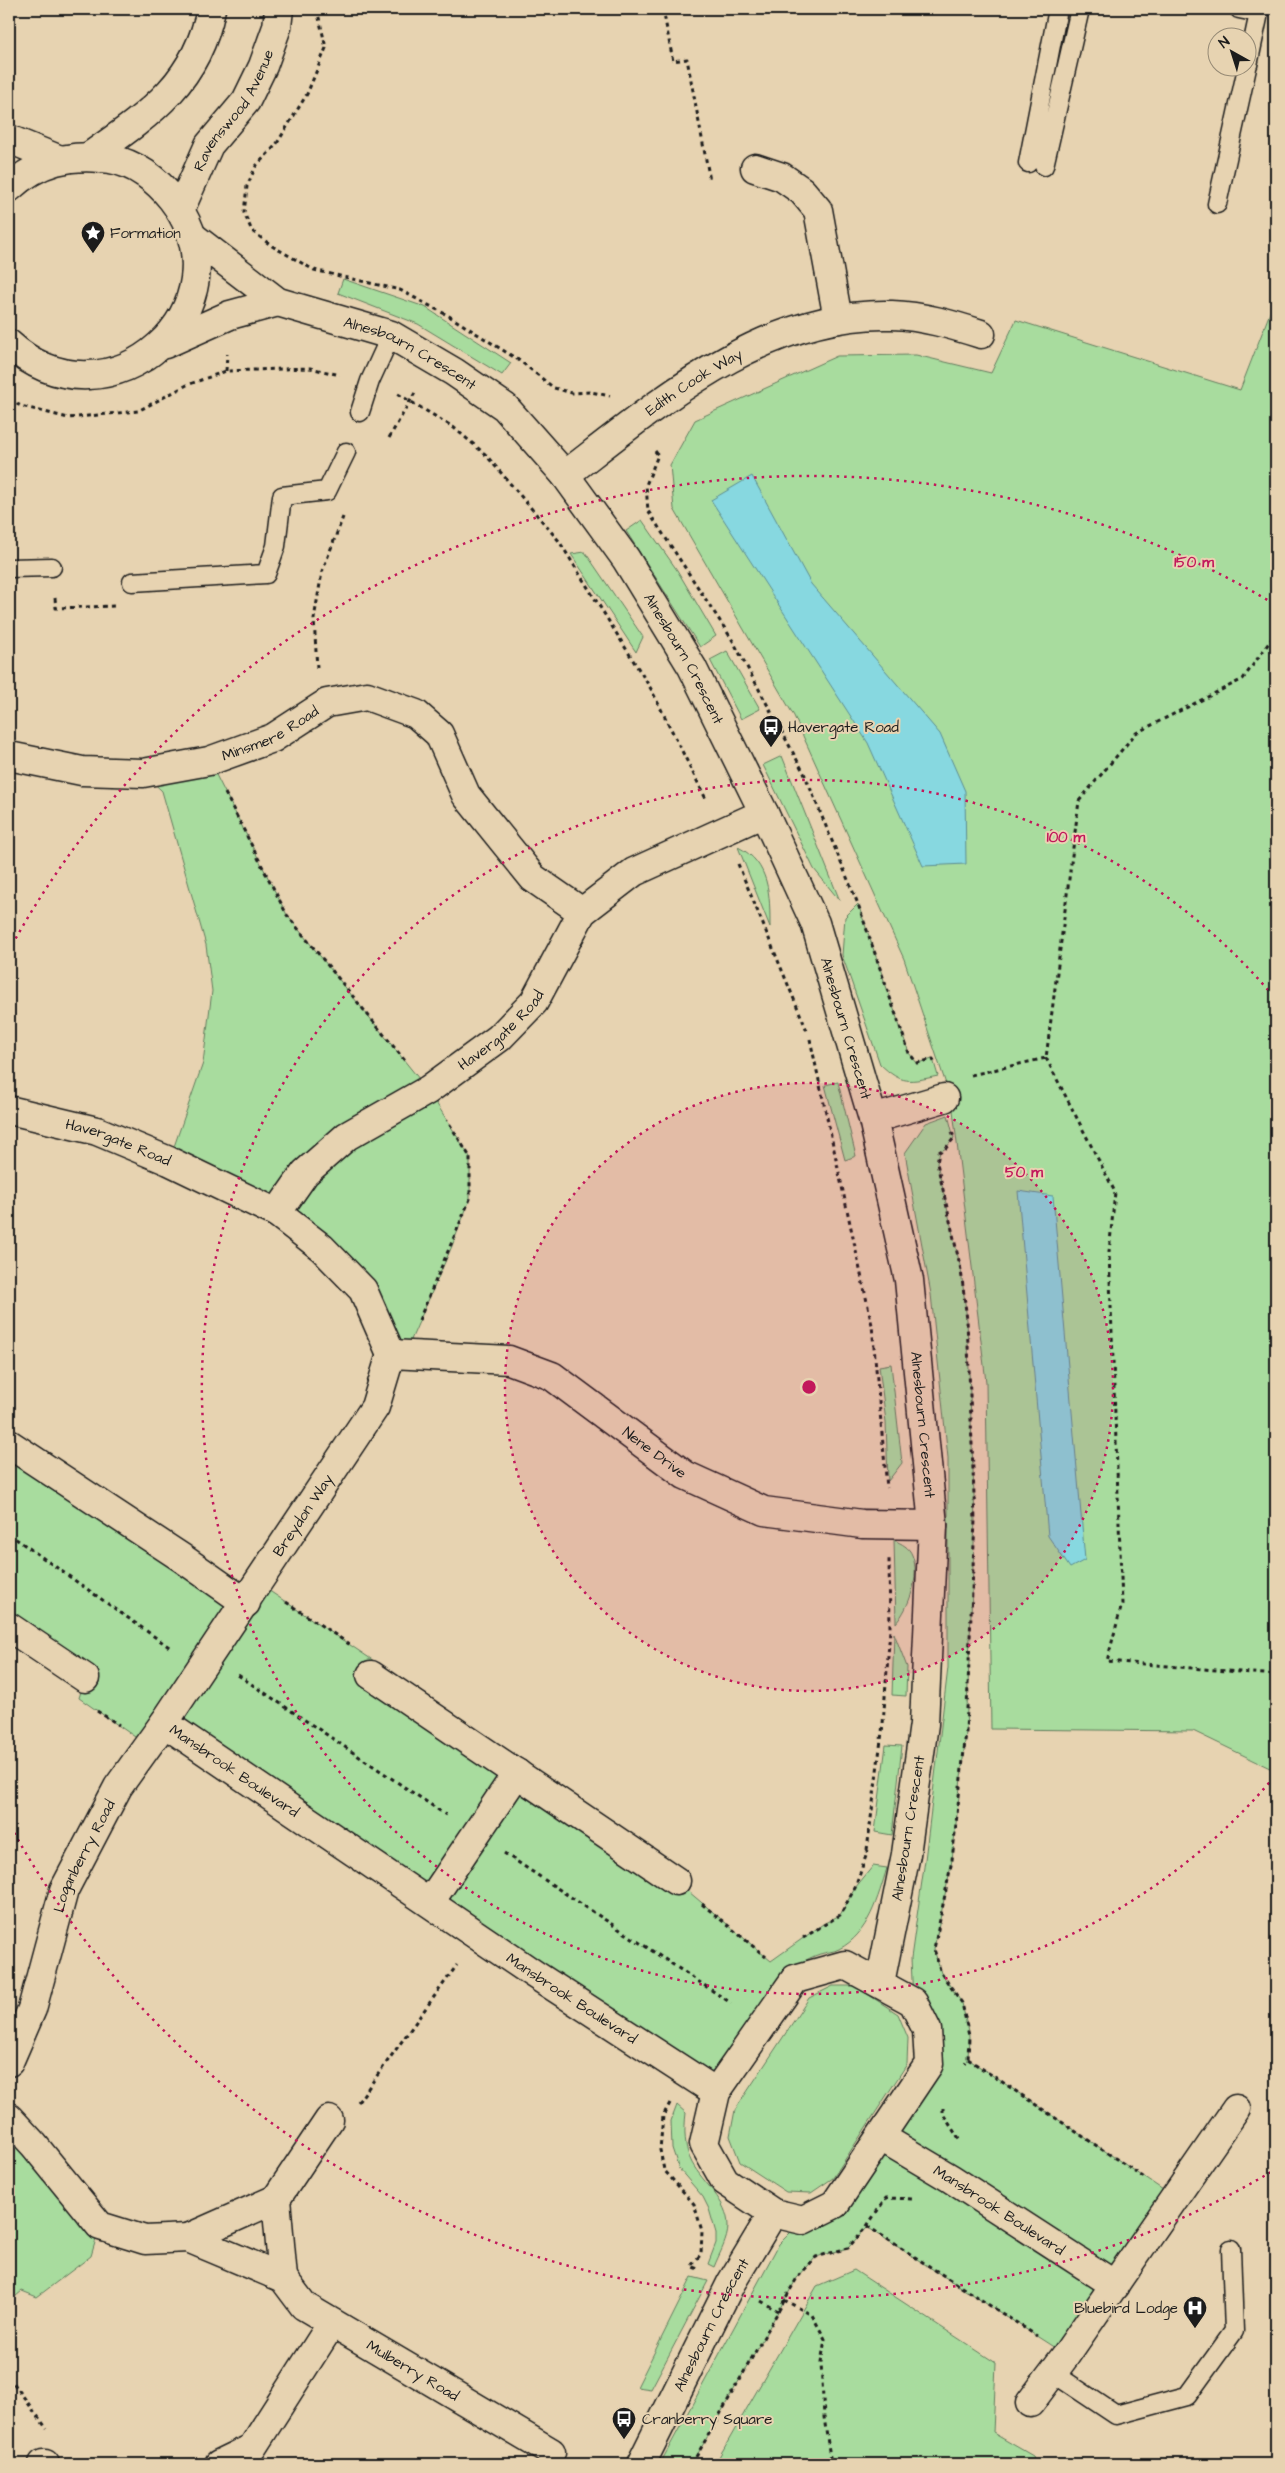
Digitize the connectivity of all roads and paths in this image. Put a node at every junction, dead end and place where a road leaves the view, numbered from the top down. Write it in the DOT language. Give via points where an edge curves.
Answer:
graph roads {
  1 [pos="211,9"];
  2 [pos="280,9"];
  3 [pos="317,9"];
  4 [pos="663,9"];
  5 [pos="1058,9"];
  6 [pos="1080,9"];
  7 [pos="1239,9"];
  8 [pos="1256,28"];
  9 [pos="1244,78"];
  10 [pos="9,81"];
  11 [pos="14,85"];
  12 [pos="9,139"];
  13 [pos="90,156"];
  14 [pos="58,159"];
  15 [pos="755,168"];
  16 [pos="710,181"];
  17 [pos="9,188"];
  18 [pos="1217,204"];
  19 [pos="180,210"];
  20 [pos="192,236"];
  21 [pos="278,302"];
  22 [pos="838,319"];
  23 [pos="981,334"];
  24 [pos="391,336"];
  25 [pos="9,344"];
  26 [pos="160,347"];
  27 [pos="430,359"];
  28 [pos="370,381"];
  29 [pos="9,400"];
  30 [pos="412,400"];
  31 [pos="360,412"];
  32 [pos="636,421"];
  33 [pos="389,438"];
  34 [pos="346,452"];
  35 [pos="565,475"];
  36 [pos="345,512"];
  37 [pos="52,567"];
  38 [pos="9,568"];
  39 [pos="132,582"];
  40 [pos="1276,633"];
  41 [pos="327,703"];
  42 [pos="9,756"];
  43 [pos="209,761"];
  44 [pos="764,813"];
  45 [pos="696,843"];
  46 [pos="582,912"];
  47 [pos="1046,1058"];
  48 [pos="428,1090"];
  49 [pos="942,1090"];
  50 [pos="9,1110"];
  51 [pos="873,1119"];
  52 [pos="277,1213"];
  53 [pos="397,1355"];
  54 [pos="9,1444"];
  55 [pos="862,1524"];
  56 [pos="933,1526"];
  57 [pos="9,1534"];
  58 [pos="252,1593"];
  59 [pos="9,1627"];
  60 [pos="200,1669"];
  61 [pos="371,1674"];
  62 [pos="1276,1675"];
  63 [pos="85,1678"];
  64 [pos="164,1724"];
  65 [pos="148,1746"];
  66 [pos="517,1773"];
  67 [pos="474,1834"];
  68 [pos="867,1850"];
  69 [pos="676,1882"];
  70 [pos="430,1902"];
  71 [pos="478,1935"];
  72 [pos="771,1961"];
  73 [pos="880,1983"];
  74 [pos="731,2003"];
  75 [pos="968,2059"];
  76 [pos="9,2062"];
  77 [pos="963,2065"];
  78 [pos="716,2092"];
  79 [pos="944,2099"];
  80 [pos="1236,2109"];
  81 [pos="9,2118"];
  82 [pos="329,2120"];
  83 [pos="881,2137"];
  84 [pos="950,2178"];
  85 [pos="1175,2198"];
  86 [pos="276,2199"];
  87 [pos="773,2213"];
  88 [pos="867,2226"];
  89 [pos="188,2238"];
  90 [pos="1231,2249"];
  91 [pos="283,2278"];
  92 [pos="1115,2285"];
  93 [pos="784,2300"];
  94 [pos="332,2323"];
  95 [pos="1060,2364"];
  96 [pos="9,2377"];
  97 [pos="1030,2403"];
  98 [pos="552,2452"];
  99 [pos="44,2464"];
  100 [pos="220,2464"];
  101 [pos="641,2464"];
  102 [pos="692,2464"];
  103 [pos="831,2464"];
  1 -- 13 [label="street" via="206,34 180,83 138,122"];
  2 -- 19 [label="street, Ravenswood Avenue" via="277,27 255,84 246,101 209,145"];
  3 -- 32 [label="path" via="326,48 307,94 276,145 256,166 247,186 244,213 252,231 314,270 400,290 449,316 554,388 611,397"];
  4 -- 16 [label="path" via="673,61 687,59"];
  5 -- 6 [label="lane" via="1036,164"];
  7 -- 8 [label="lane" via="1259,13"];
  9 -- 18 [label="lane"];
  10 -- 11 [label="path"];
  12 -- 14 [label="street"];
  13 -- 14 [label="street"];
  13 -- 19 [label="street" via="118,160 142,171 164,189"];
  14 -- 17 [label="street" via="37,167"];
  15 -- 22 [label="street" via="782,177 802,190 818,210"];
  19 -- 20 [label="street"];
  20 -- 21 [label="street, Alnesbourn Crescent"];
  20 -- 26 [label="street" via="195,266 191,296 179,324"];
  21 -- 24 [label="street, Alnesbourn Crescent"];
  21 -- 26 [label="street" via="230,315"];
  22 -- 23 [label="street, Edith Cook Way" via="892,315 944,322"];
  22 -- 32 [label="street, Edith Cook Way" via="777,336 724,362"];
  24 -- 27 [label="street, Alnesbourn Crescent"];
  24 -- 28 [label="lane"];
  25 -- 26 [label="street" via="21,355 48,369 79,376 108,373 136,364"];
  27 -- 30 [label="path"];
  27 -- 35 [label="street, Alnesbourn Crescent" via="505,407"];
  28 -- 29 [label="path" via="310,368 226,371 187,385 138,411 68,418"];
  28 -- 30 [label="path"];
  28 -- 31 [label="lane"];
  30 -- 33 [label="path"];
  30 -- 45 [label="path" via="453,427 485,454 559,541 651,689 707,798 691,822"];
  32 -- 35 [label="street, Edith Cook Way"];
  32 -- 49 [label="path" via="658,456 646,485 648,511 733,641 804,773 858,904 909,1053 917,1063 933,1059"];
  34 -- 39 [label="lane" via="327,491 282,496 276,546 266,574"];
  35 -- 44 [label="street, Alnesbourn Crescent" via="626,559 692,667"];
  36 -- 41 [label="path" via="322,572 314,618 316,664"];
  37 -- 38 [label="lane"];
  37 -- 39 [label="path" via="56,608 132,605"];
  40 -- 47 [label="path" via="1244,679 1136,732 1079,801"];
  41 -- 43 [label="street, Minsmere Road" via="273,738"];
  41 -- 46 [label="street, Minsmere Road" via="367,696 416,714 440,734 466,795 533,878"];
  42 -- 43 [label="street, Minsmere Road" via="82,771 143,773"];
  43 -- 48 [label="path" via="288,914"];
  44 -- 45 [label="street, Havergate Road"];
  44 -- 51 [label="street, Alnesbourn Crescent" via="815,923"];
  45 -- 46 [label="street, Havergate Road" via="634,872"];
  45 -- 55 [label="path" via="714,862 735,858 809,1035 872,1325 888,1489 862,1511"];
  46 -- 48 [label="street, Havergate Road" via="534,1002 499,1038"];
  47 -- 49 [label="path"];
  47 -- 62 [label="path" via="1115,1192 1109,1252 1122,1604 1107,1661"];
  48 -- 52 [label="street, Havergate Road" via="347,1136 305,1173"];
  48 -- 53 [label="path" via="470,1157 470,1199 452,1246"];
  49 -- 51 [label="street"];
  49 -- 75 [label="path" via="954,1138 940,1152 937,1163 961,1270 966,1312 975,1520 966,1732 952,1860 934,1949 941,1973 962,2003 969,2036"];
  50 -- 52 [label="street, Havergate Road" via="97,1132 169,1161"];
  51 -- 56 [label="street, Alnesbourn Crescent" via="909,1280"];
  52 -- 53 [label="street, Havergate Road" via="322,1248 363,1290"];
  53 -- 55 [label="street, Nene Drive" via="509,1360 552,1376 685,1475 764,1511"];
  53 -- 58 [label="street, Breydon Way" via="375,1407"];
  54 -- 58 [label="street" via="182,1558"];
  55 -- 56 [label="street, Nene Drive"];
  55 -- 68 [label="path" via="864,1537 889,1542 890,1629 881,1741"];
  56 -- 73 [label="street, Alnesbourn Crescent" via="924,1724 906,1854"];
  57 -- 60 [label="path"];
  58 -- 60 [label="street, Breydon Way"];
  58 -- 61 [label="path" via="374,1661"];
  59 -- 63 [label="street"];
  60 -- 64 [label="street, Loganberry Road"];
  60 -- 67 [label="path" via="217,1661"];
  61 -- 66 [label="street"];
  63 -- 65 [label="path" via="79,1698"];
  64 -- 65 [label="street, Loganberry Road"];
  64 -- 70 [label="street, Mansbrook Boulevard"];
  65 -- 76 [label="street, Loganberry Road" via="118,1787 64,1890 32,2010"];
  66 -- 67 [label="street"];
  66 -- 69 [label="street"];
  67 -- 70 [label="street"];
  67 -- 74 [label="path"];
  69 -- 72 [label="path"];
  70 -- 71 [label="street, Mansbrook Boulevard"];
  71 -- 78 [label="street, Mansbrook Boulevard"];
  71 -- 82 [label="path" via="344,2121"];
  73 -- 78 [label="street" via="845,1965 795,1979"];
  73 -- 83 [label="street" via="913,2002 927,2030 929,2064"];
  75 -- 77 [label="path"];
  75 -- 85 [label="path"];
  78 -- 87 [label="street" via="704,2144 725,2181"];
  79 -- 84 [label="path" via="943,2114 967,2152"];
  80 -- 85 [label="street"];
  81 -- 89 [label="street" via="100,2226 145,2240"];
  82 -- 86 [label="street"];
  83 -- 84 [label="street, Mansbrook Boulevard"];
  83 -- 87 [label="street" via="835,2204 803,2220"];
  84 -- 88 [label="path" via="937,2200 886,2198"];
  84 -- 92 [label="street, Mansbrook Boulevard"];
  85 -- 92 [label="street"];
  86 -- 89 [label="street"];
  86 -- 91 [label="street"];
  87 -- 101 [label="street, Alnesbourn Crescent" via="731,2284"];
  88 -- 93 [label="path" via="848,2248 816,2257 797,2278"];
  88 -- 95 [label="path"];
  89 -- 91 [label="street"];
  90 -- 95 [label="lane" via="1234,2331 1187,2396 1116,2415"];
  91 -- 94 [label="street, Mulberry Road" via="304,2306"];
  92 -- 95 [label="street"];
  93 -- 102 [label="path"];
  93 -- 103 [label="path" via="812,2315 825,2339 821,2363"];
  94 -- 98 [label="street, Mulberry Road"];
  94 -- 100 [label="street" via="252,2448"];
  95 -- 97 [label="street"];
  96 -- 99 [label="path" via="53,2436"];
}
